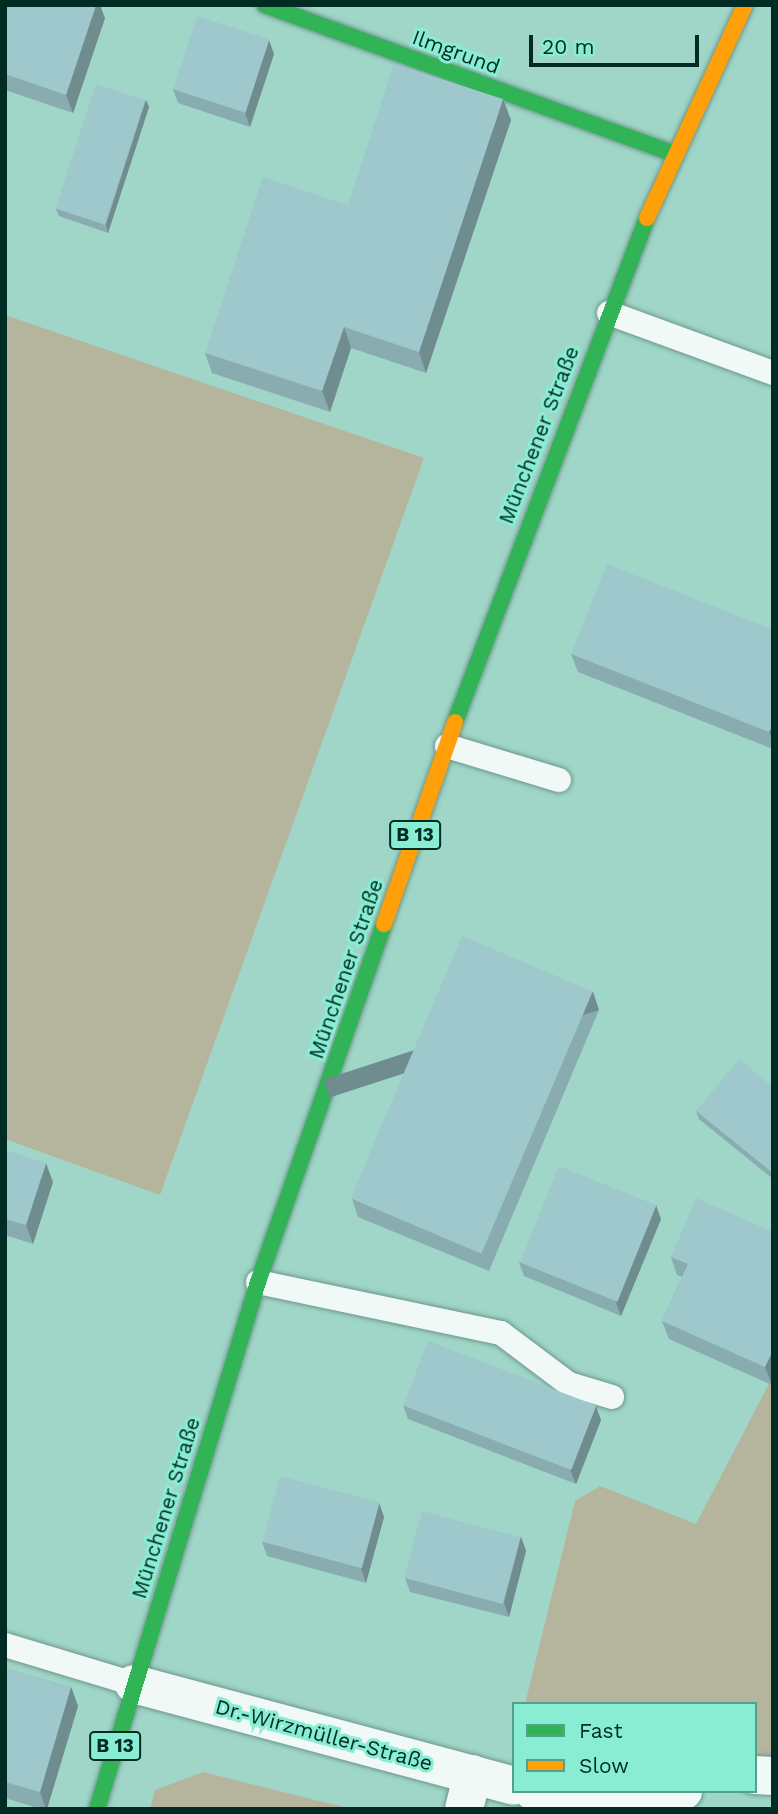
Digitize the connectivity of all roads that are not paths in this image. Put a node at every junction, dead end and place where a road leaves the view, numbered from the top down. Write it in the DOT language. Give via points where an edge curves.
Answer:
graph roads {
  1 [pos="265,5"];
  2 [pos="746,5"];
  3 [pos="672,153"];
  4 [pos="609,313"];
  5 [pos="773,373"];
  6 [pos="447,746"];
  7 [pos="559,780"];
  8 [pos="258,1282"];
  9 [pos="612,1397"];
  10 [pos="5,1645"];
  11 [pos="134,1684"];
  12 [pos="512,1786"];
  13 [pos="468,1792"];
  14 [pos="541,1793"];
  15 [pos="674,1793"];
  16 [pos="97,1809"];
  1 -- 3 [label="main road, Ilmgrund"];
  2 -- 3 [label="main road, Münchener Straße / B 13"];
  3 -- 4 [label="main road, Münchener Straße / B 13"];
  4 -- 5 [label="lane"];
  4 -- 6 [label="main road, Münchener Straße / B 13"];
  6 -- 7 [label="lane"];
  6 -- 8 [label="main road, Münchener Straße / B 13"];
  8 -- 9 [label="lane" via="501,1333 569,1384"];
  8 -- 11 [label="main road, Münchener Straße / B 13"];
  10 -- 11 [label="lane"];
  11 -- 13 [label="street, Dr.-Wirzmüller-Straße"];
  11 -- 16 [label="main road, Münchener Straße / B 13"];
  12 -- 13 [label="street, Dr.-Wirzmüller-Straße"];
  14 -- 15 [label="street" via="602,1808"];
}
